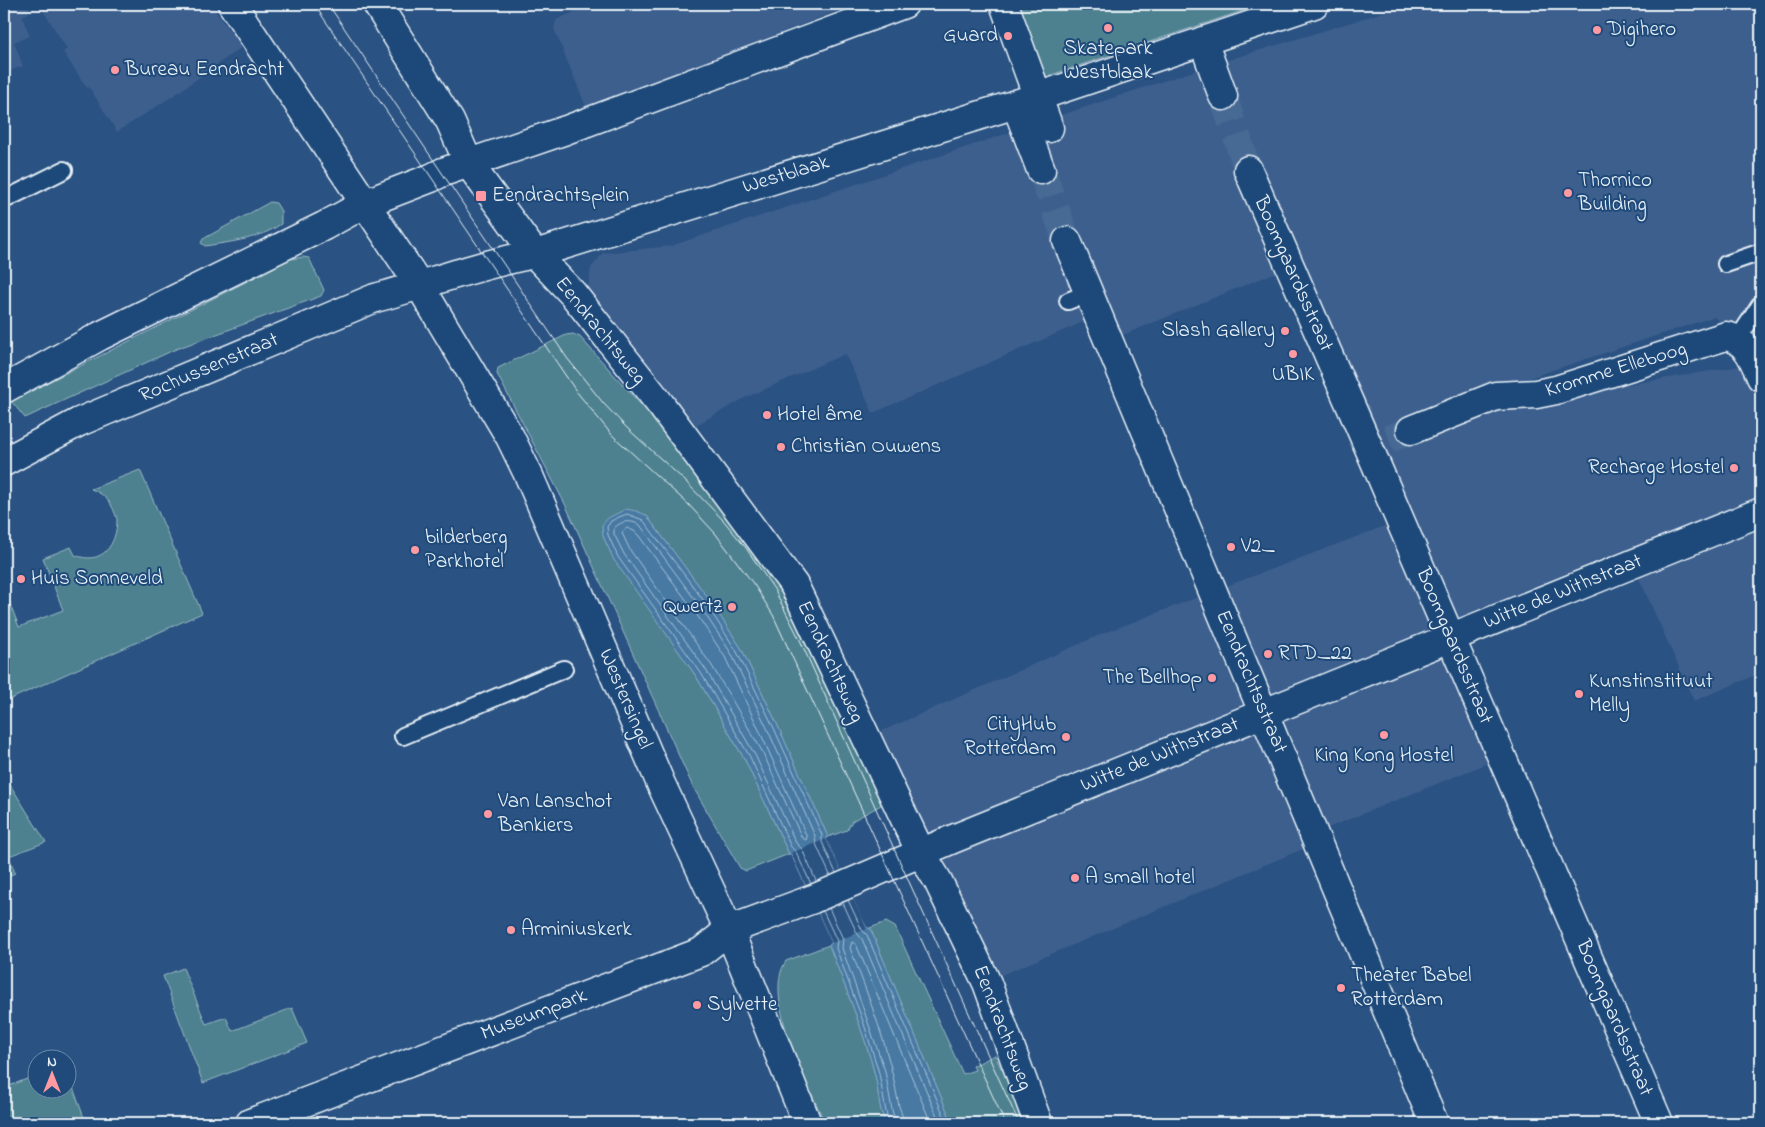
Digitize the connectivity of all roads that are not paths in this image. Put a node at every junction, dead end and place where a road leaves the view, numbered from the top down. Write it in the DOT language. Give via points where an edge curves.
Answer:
graph roads {
  1 [pos="232,4"];
  2 [pos="376,4"];
  3 [pos="904,4"];
  4 [pos="1004,4"];
  5 [pos="1314,4"];
  6 [pos="1203,41"];
  7 [pos="1223,96"];
  8 [pos="1027,100"];
  9 [pos="1049,128"];
  10 [pos="469,164"];
  11 [pos="64,170"];
  12 [pos="1042,170"];
  13 [pos="1248,170"];
  14 [pos="4,200"];
  15 [pos="366,203"];
  16 [pos="1067,241"];
  17 [pos="1761,252"];
  18 [pos="535,254"];
  19 [pos="1726,264"];
  20 [pos="420,286"];
  21 [pos="1761,304"];
  22 [pos="1737,340"];
  23 [pos="1761,377"];
  24 [pos="4,389"];
  25 [pos="1402,431"];
  26 [pos="4,462"];
  27 [pos="1761,512"];
  28 [pos="1450,638"];
  29 [pos="564,670"];
  30 [pos="1264,714"];
  31 [pos="403,736"];
  32 [pos="921,853"];
  33 [pos="729,930"];
  34 [pos="250,1123"];
  35 [pos="807,1123"];
  36 [pos="1038,1123"];
  37 [pos="1434,1123"];
  38 [pos="1659,1123"];
  1 -- 15 [label="street"];
  2 -- 10 [label="street" via="450,121"];
  3 -- 10 [label="street"];
  4 -- 8 [label="street"];
  5 -- 6 [label="street, Westblaak"];
  6 -- 7 [label="street"];
  6 -- 8 [label="street, Westblaak"];
  8 -- 9 [label="street"];
  8 -- 12 [label="street"];
  8 -- 18 [label="street, Westblaak"];
  10 -- 15 [label="street"];
  10 -- 18 [label="street"];
  11 -- 14 [label="lane"];
  13 -- 25 [label="street, Boomgaardsstraat"];
  15 -- 20 [label="street"];
  15 -- 24 [label="street" via="100,336"];
  16 -- 30 [label="street, Eendrachtsstraat" via="1078,297"];
  17 -- 19 [label="lane"];
  18 -- 20 [label="street" via="501,260"];
  18 -- 32 [label="street, Eendrachtsweg" via="573,294 649,391 794,585"];
  20 -- 26 [label="street, Rochussenstraat" via="375,298 79,422"];
  20 -- 33 [label="street, Westersingel" via="510,437 529,476 661,784"];
  21 -- 22 [label="lane"];
  22 -- 23 [label="street" via="1747,348"];
  22 -- 25 [label="street, Kromme Elleboog" via="1726,336 1556,390 1496,396"];
  25 -- 28 [label="street, Boomgaardsstraat"];
  27 -- 28 [label="street, Witte de Withstraat"];
  28 -- 30 [label="street, Witte de Withstraat"];
  28 -- 38 [label="street, Boomgaardsstraat"];
  29 -- 31 [label="lane"];
  30 -- 32 [label="street, Witte de Withstraat"];
  30 -- 37 [label="street, Eendrachtsstraat"];
  32 -- 33 [label="street, Museumpark" via="812,900"];
  32 -- 36 [label="street, Eendrachtsweg" via="987,983"];
  33 -- 34 [label="street, Museumpark" via="701,952"];
  33 -- 35 [label="street, Westersingel"];
}
